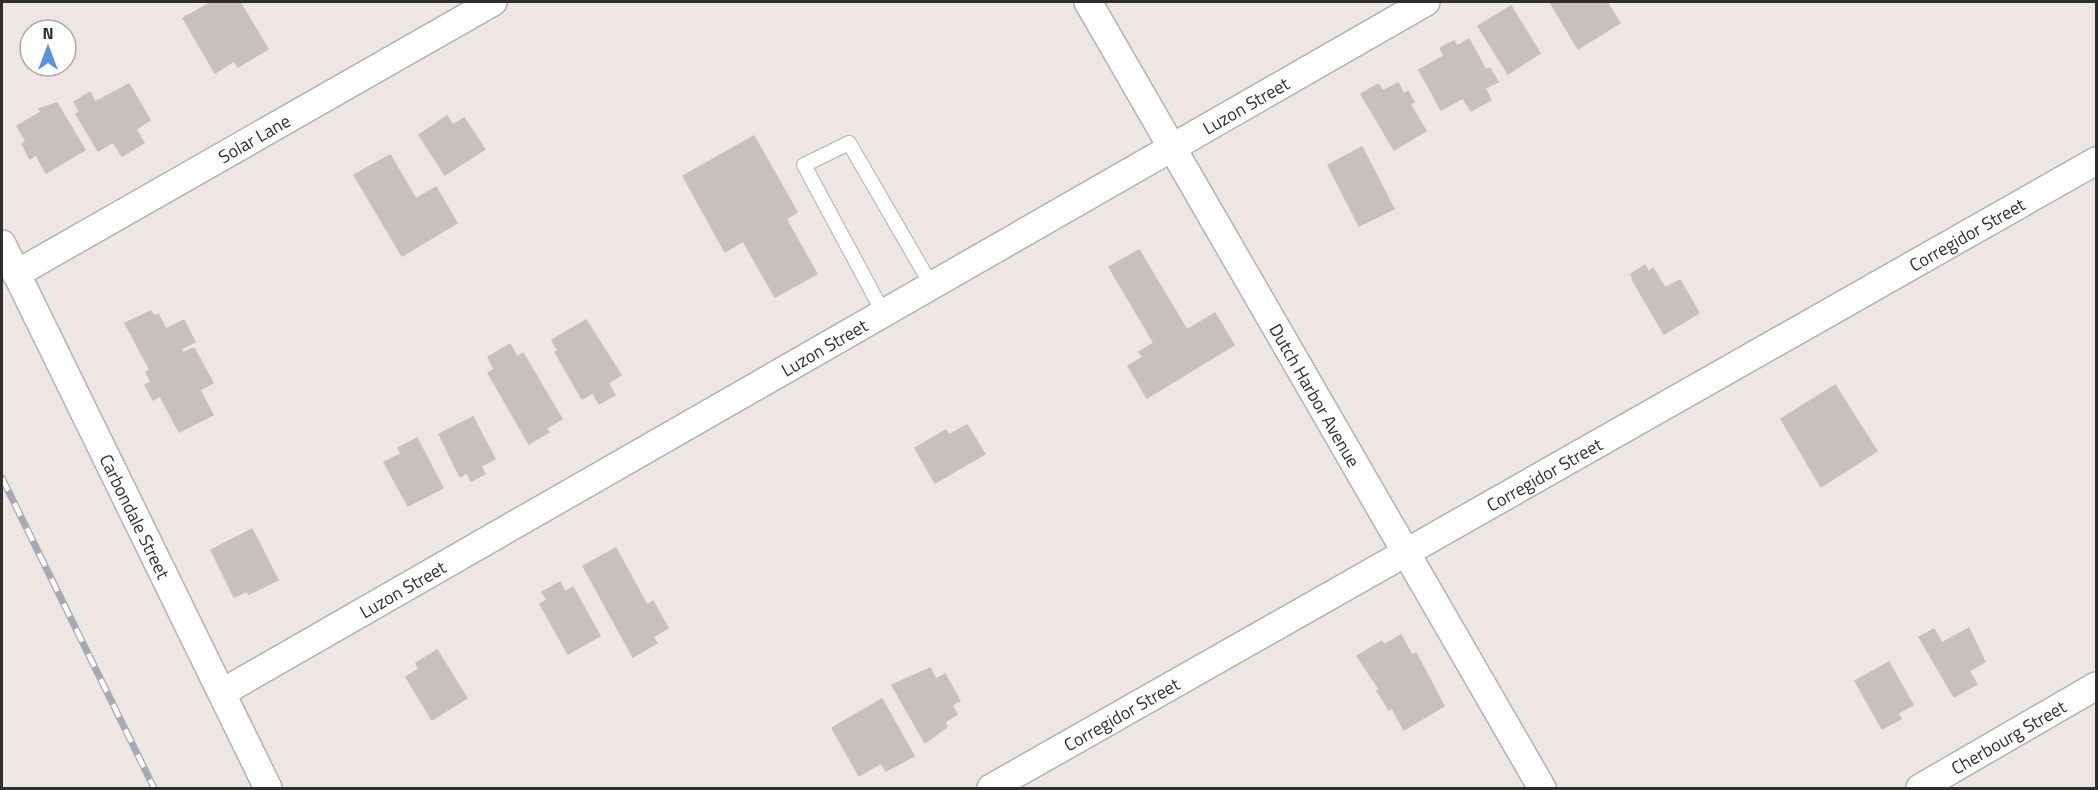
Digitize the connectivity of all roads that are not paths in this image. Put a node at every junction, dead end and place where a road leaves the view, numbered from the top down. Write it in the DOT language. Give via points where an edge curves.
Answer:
graph roads {
  1 [pos="493,2"];
  2 [pos="1088,2"];
  3 [pos="1426,2"];
  4 [pos="1172,149"];
  5 [pos="2097,161"];
  6 [pos="2,244"];
  7 [pos="16,274"];
  8 [pos="932,286"];
  9 [pos="884,314"];
  10 [pos="1404,552"];
  11 [pos="2097,686"];
  12 [pos="223,692"];
  13 [pos="268,789"];
  14 [pos="991,789"];
  15 [pos="1542,789"];
  16 [pos="1920,789"];
  1 -- 7 [label="street, Solar Lane"];
  2 -- 4 [label="street, Dutch Harbor Avenue"];
  3 -- 4 [label="street, Luzon Street"];
  4 -- 8 [label="street, Luzon Street"];
  4 -- 10 [label="street, Dutch Harbor Avenue"];
  5 -- 10 [label="street, Corregidor Street"];
  6 -- 7 [label="street, Carbondale Street"];
  7 -- 12 [label="street, Carbondale Street"];
  8 -- 9 [label="street, Luzon Street"];
  8 -- 9 [label="lane" via="849,143 804,165"];
  9 -- 12 [label="street, Luzon Street"];
  10 -- 14 [label="street, Corregidor Street"];
  10 -- 15 [label="street, Dutch Harbor Avenue"];
  11 -- 16 [label="street, Cherbourg Street"];
  12 -- 13 [label="street, Carbondale Street"];
}
